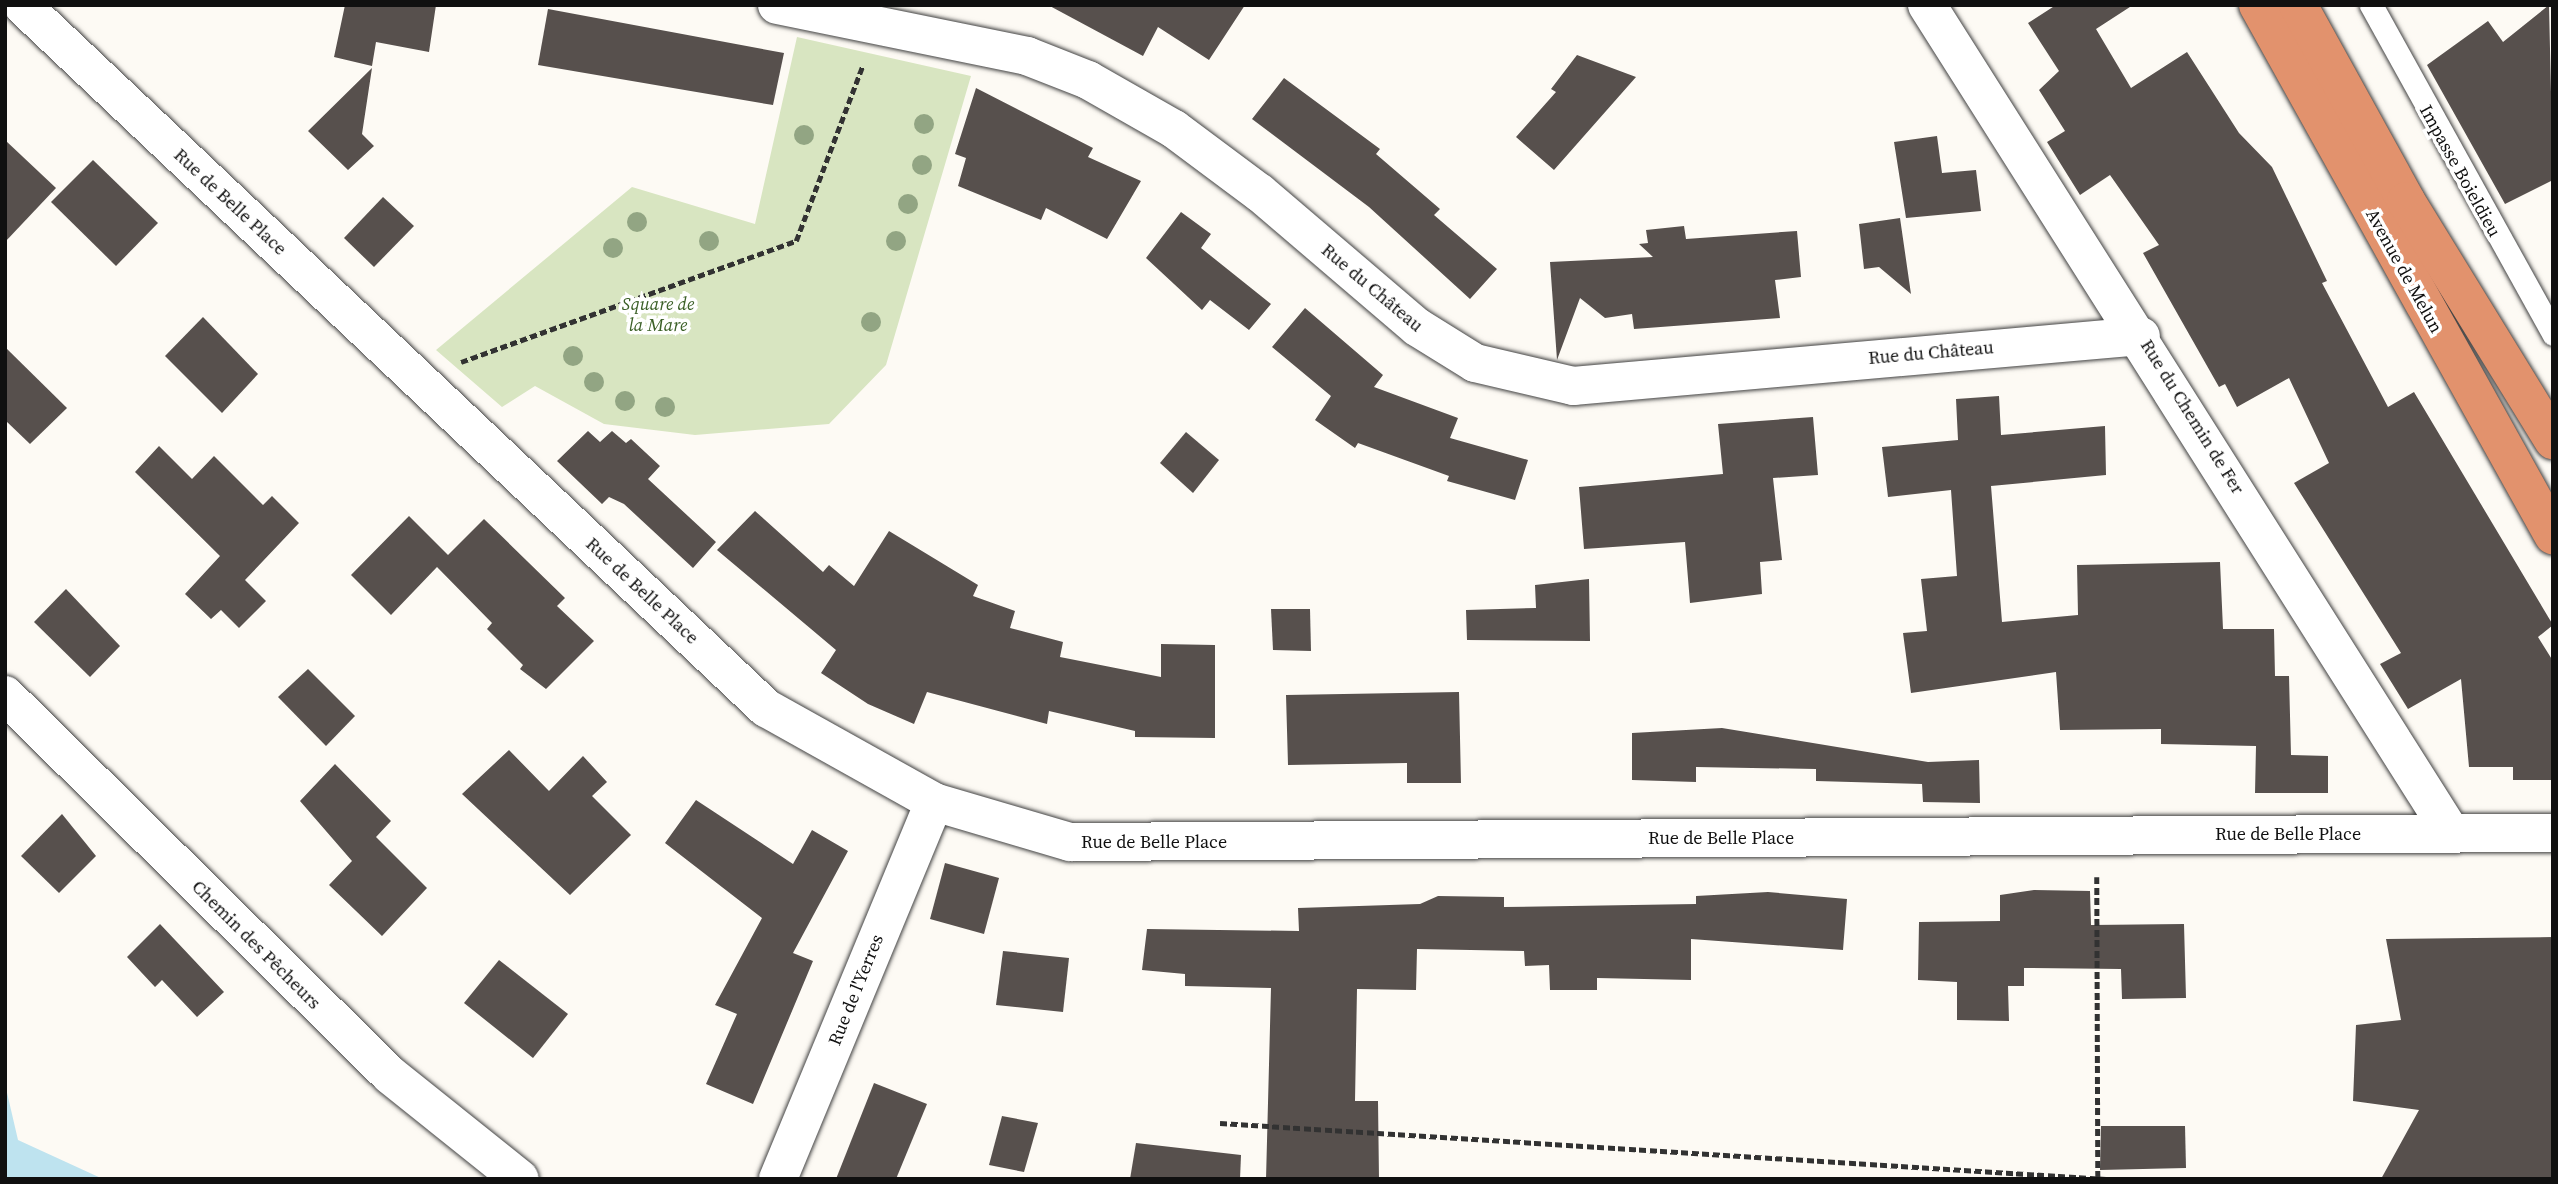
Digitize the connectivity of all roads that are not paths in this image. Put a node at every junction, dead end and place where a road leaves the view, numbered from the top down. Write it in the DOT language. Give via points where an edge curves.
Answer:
graph roads {
  1 [pos="22,5"];
  2 [pos="778,5"];
  3 [pos="1927,5"];
  4 [pos="2258,5"];
  5 [pos="2298,5"];
  6 [pos="2371,5"];
  7 [pos="2553,334"];
  8 [pos="2141,336"];
  9 [pos="2549,426"];
  10 [pos="2553,535"];
  11 [pos="5,695"];
  12 [pos="934,802"];
  13 [pos="2553,832"];
  14 [pos="2451,833"];
  15 [pos="520,1179"];
  16 [pos="778,1179"];
  1 -- 12 [label="street, Rue de Belle Place" via="766,708"];
  2 -- 8 [label="street, Rue du Château" via="1027,56 1088,79 1195,145 1416,327 1475,363 1573,386"];
  3 -- 8 [label="street, Rue du Chemin de Fer"];
  4 -- 10 [label="highway, Avenue de Melun"];
  5 -- 9 [label="highway, Avenue de Melun" via="2406,201"];
  6 -- 7 [label="lane, Impasse Boieldieu"];
  8 -- 14 [label="street, Rue du Chemin de Fer"];
  11 -- 15 [label="street, Chemin des Pêcheurs" via="390,1076"];
  12 -- 14 [label="street, Rue de Belle Place" via="1070,842"];
  12 -- 16 [label="street, Rue de l'Yerres"];
  13 -- 14 [label="street, Rue de Belle Place"];
}
